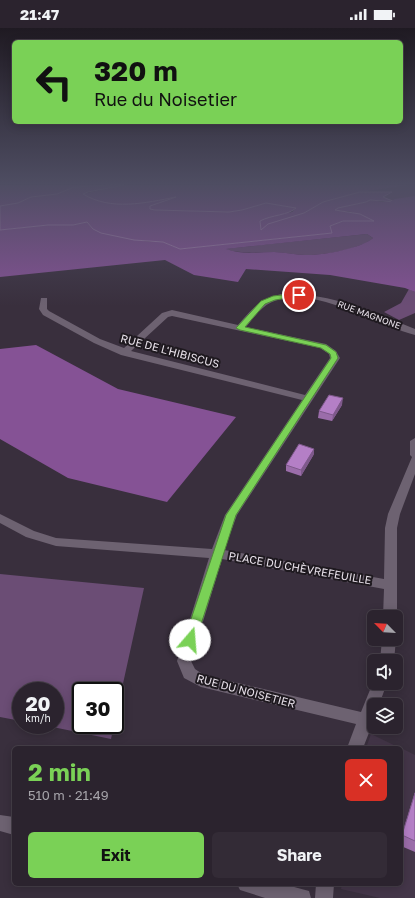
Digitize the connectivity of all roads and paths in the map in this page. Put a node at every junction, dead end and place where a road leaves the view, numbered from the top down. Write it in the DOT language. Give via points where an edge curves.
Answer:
graph roads {
  1 [pos="44,300"];
  2 [pos="240,328"];
  3 [pos="415,332"];
  4 [pos="124,353"];
  5 [pos="308,399"];
  6 [pos="415,441"];
  7 [pos="415,455"];
  8 [pos="415,460"];
  9 [pos="0,518"];
  10 [pos="217,553"];
  11 [pos="390,584"];
  12 [pos="390,610"];
  13 [pos="377,690"];
  14 [pos="366,720"];
  15 [pos="356,746"];
  16 [pos="0,823"];
  17 [pos="12,826"];
  18 [pos="254,886"];
  19 [pos="325,886"];
  20 [pos="302,898"];
  21 [pos="324,898"];
  1 -- 4 [label="street, RUE DE L'HIBISCUS" via="43,309 46,314"];
  2 -- 3 [label="street, RUE MAGNONE" via="263,303 273,298 299,295 354,307"];
  2 -- 4 [label="street, RUE DU NOISETIER" via="172,313 165,315"];
  2 -- 5 [label="street, RUE DU NOISETIER" via="323,346 334,353 334,358"];
  4 -- 5 [label="street, RUE DE L'HIBISCUS"];
  5 -- 10 [label="street, RUE DU NOISETIER" via="231,515"];
  6 -- 7 [label="street"];
  8 -- 11 [label="street" via="391,528"];
  9 -- 10 [label="street, PLACE DU CHÈVREFEUILLE" via="30,534 56,542"];
  10 -- 11 [label="street, PLACE DU CHÈVREFEUILLE"];
  10 -- 14 [label="street, RUE DU NOISETIER" via="185,654 184,661 188,673 202,681"];
  11 -- 12 [label="street"];
  13 -- 14 [label="street"];
  14 -- 15 [label="street"];
  16 -- 17 [label="street"];
  18 -- 20 [label="street"];
  19 -- 21 [label="street"];
}
